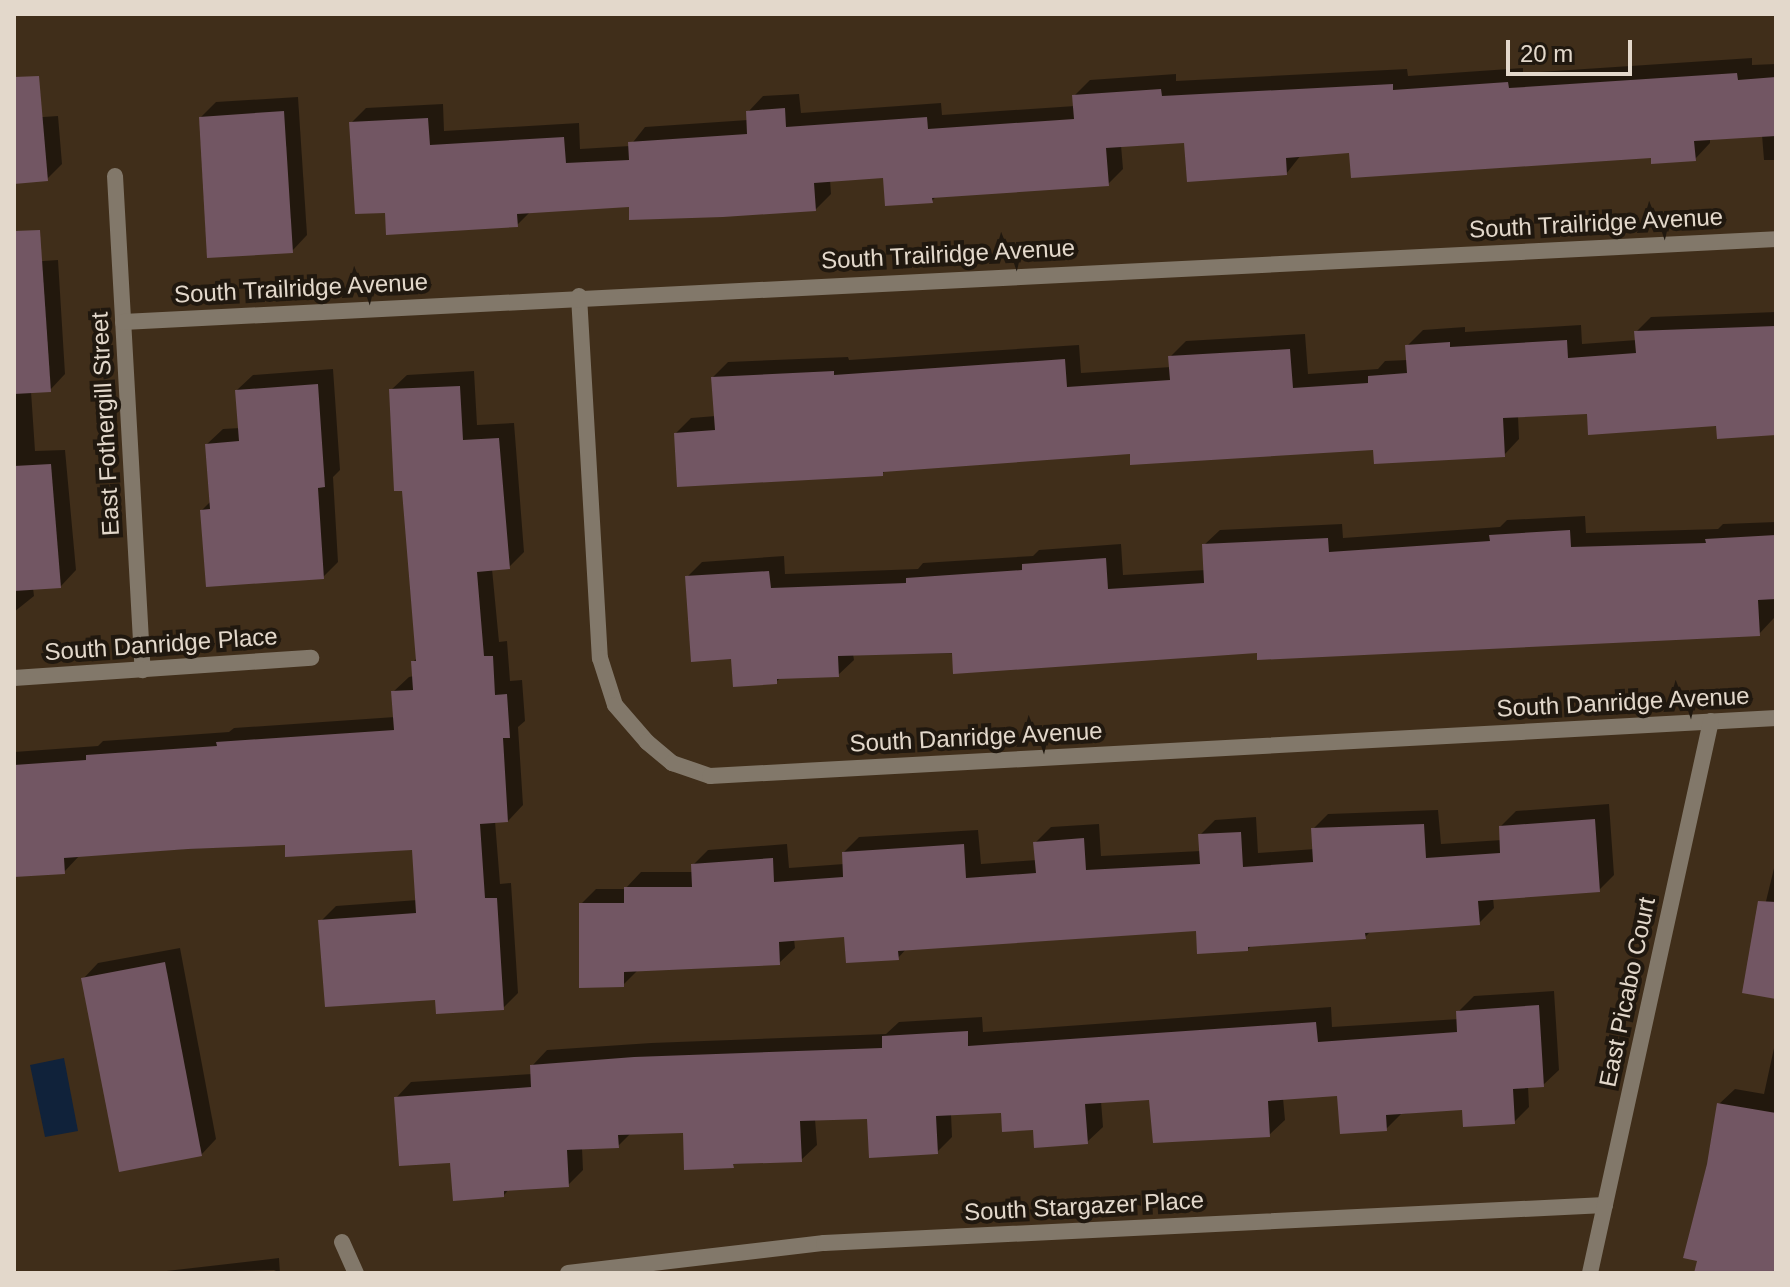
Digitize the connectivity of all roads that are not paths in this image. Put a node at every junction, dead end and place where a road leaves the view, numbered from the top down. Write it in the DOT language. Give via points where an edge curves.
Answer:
graph roads {
  1 [pos="115,176"];
  2 [pos="1776,239"];
  3 [pos="579,296"];
  4 [pos="123,322"];
  5 [pos="311,658"];
  6 [pos="143,670"];
  7 [pos="14,678"];
  8 [pos="1776,718"];
  9 [pos="1711,721"];
  10 [pos="1605,1205"];
  11 [pos="342,1242"];
  12 [pos="356,1273"];
  13 [pos="568,1273"];
  14 [pos="1590,1273"];
  1 -- 4 [label="street, East Fothergill Street"];
  2 -- 3 [label="street, South Trailridge Avenue"];
  3 -- 4 [label="street, South Trailridge Avenue"];
  3 -- 9 [label="street, South Danridge Avenue" via="600,658 615,705 672,763 710,776"];
  4 -- 6 [label="street, East Fothergill Street"];
  5 -- 6 [label="street, South Danridge Place"];
  6 -- 7 [label="street, South Danridge Place"];
  8 -- 9 [label="street, South Danridge Avenue"];
  9 -- 10 [label="street, East Picabo Court"];
  10 -- 13 [label="street, South Stargazer Place" via="824,1243"];
  10 -- 14 [label="street, East Picabo Court"];
  11 -- 12 [label="street"];
}
